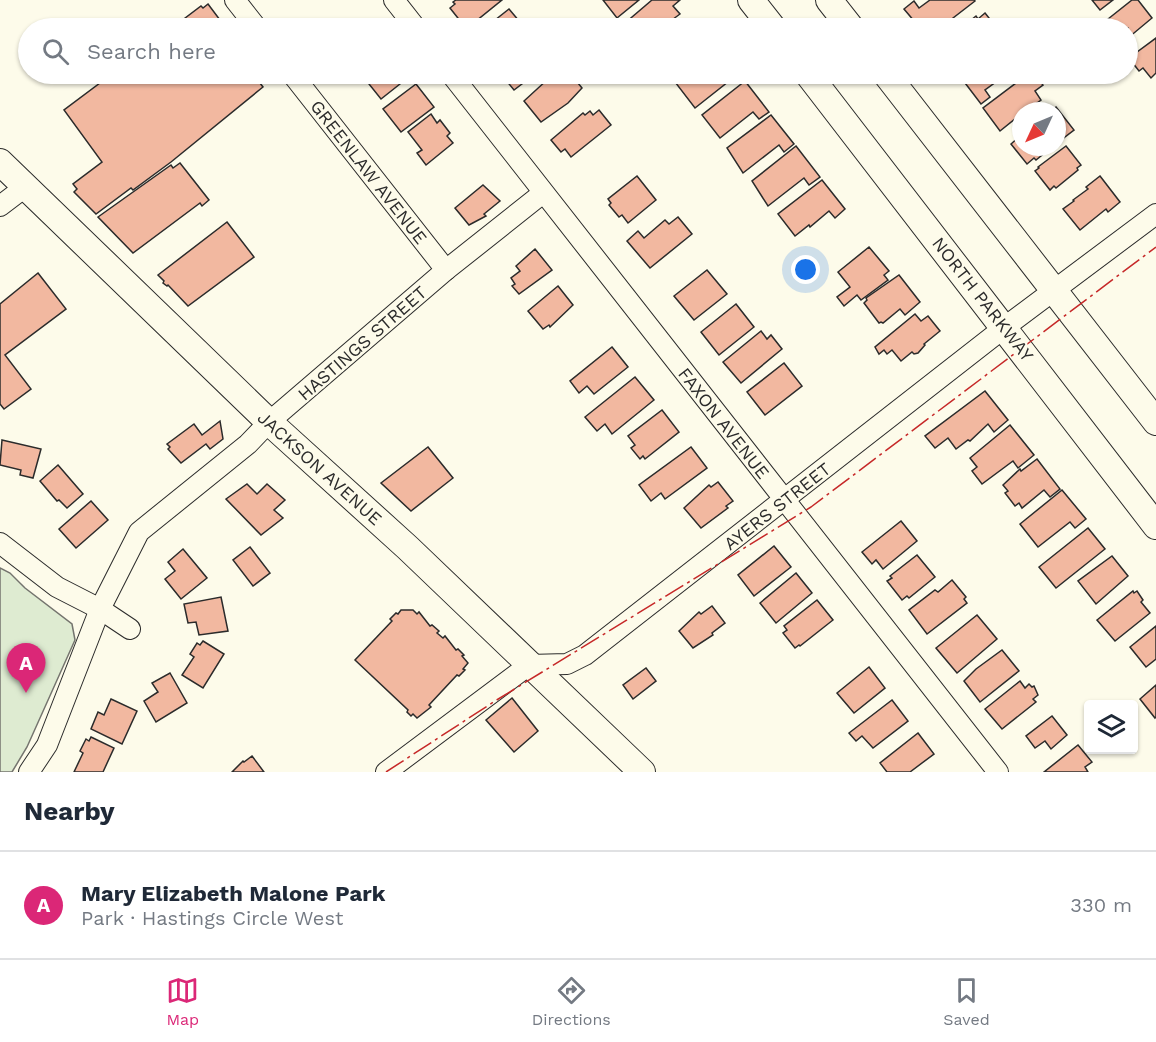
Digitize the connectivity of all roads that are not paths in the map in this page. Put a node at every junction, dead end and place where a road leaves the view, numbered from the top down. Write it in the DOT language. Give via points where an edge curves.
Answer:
graph roads {
  1 [pos="235,0"];
  2 [pos="394,0"];
  3 [pos="751,0"];
  4 [pos="829,0"];
  5 [pos="249,18"];
  6 [pos="408,18"];
  7 [pos="765,18"];
  8 [pos="843,18"];
  9 [pos="300,84"];
  10 [pos="459,84"];
  11 [pos="816,84"];
  12 [pos="894,84"];
  13 [pos="0,162"];
  14 [pos="25,188"];
  15 [pos="543,193"];
  16 [pos="0,206"];
  17 [pos="1156,214"];
  18 [pos="446,270"];
  19 [pos="1055,290"];
  20 [pos="1005,327"];
  21 [pos="269,422"];
  22 [pos="1156,423"];
  23 [pos="785,500"];
  24 [pos="1156,526"];
  25 [pos="0,543"];
  26 [pos="100,609"];
  27 [pos="130,629"];
  28 [pos="529,665"];
  29 [pos="29,772"];
  30 [pos="386,772"];
  31 [pos="642,772"];
  32 [pos="998,772"];
  1 -- 5 [label="street"];
  2 -- 6 [label="street"];
  3 -- 7 [label="main road"];
  4 -- 8 [label="main road"];
  9 -- 18 [label="street, GREENLAW AVENUE"];
  10 -- 15 [label="street, FAXON AVENUE"];
  11 -- 20 [label="main road, NORTH PARKWAY"];
  12 -- 19 [label="main road"];
  13 -- 14 [label="main road, JACKSON AVENUE"];
  14 -- 16 [label="street"];
  14 -- 21 [label="main road, JACKSON AVENUE"];
  15 -- 18 [label="street, HASTINGS STREET"];
  15 -- 23 [label="street, FAXON AVENUE"];
  17 -- 19 [label="street, AYERS STREET"];
  18 -- 21 [label="street, HASTINGS STREET"];
  19 -- 20 [label="street, AYERS STREET"];
  19 -- 22 [label="main road"];
  20 -- 23 [label="street, AYERS STREET"];
  20 -- 24 [label="main road, NORTH PARKWAY"];
  21 -- 26 [label="street, HASTINGS STREET" via="248,444 139,532"];
  21 -- 28 [label="main road, JACKSON AVENUE"];
  23 -- 28 [label="street, AYERS STREET" via="585,655 567,664"];
  23 -- 32 [label="street, FAXON AVENUE"];
  25 -- 26 [label="street" via="57,587"];
  26 -- 27 [label="street"];
  26 -- 29 [label="street, HASTINGS STREET" via="47,745"];
  28 -- 30 [label="street"];
  28 -- 31 [label="main road, JACKSON AVENUE"];
}
